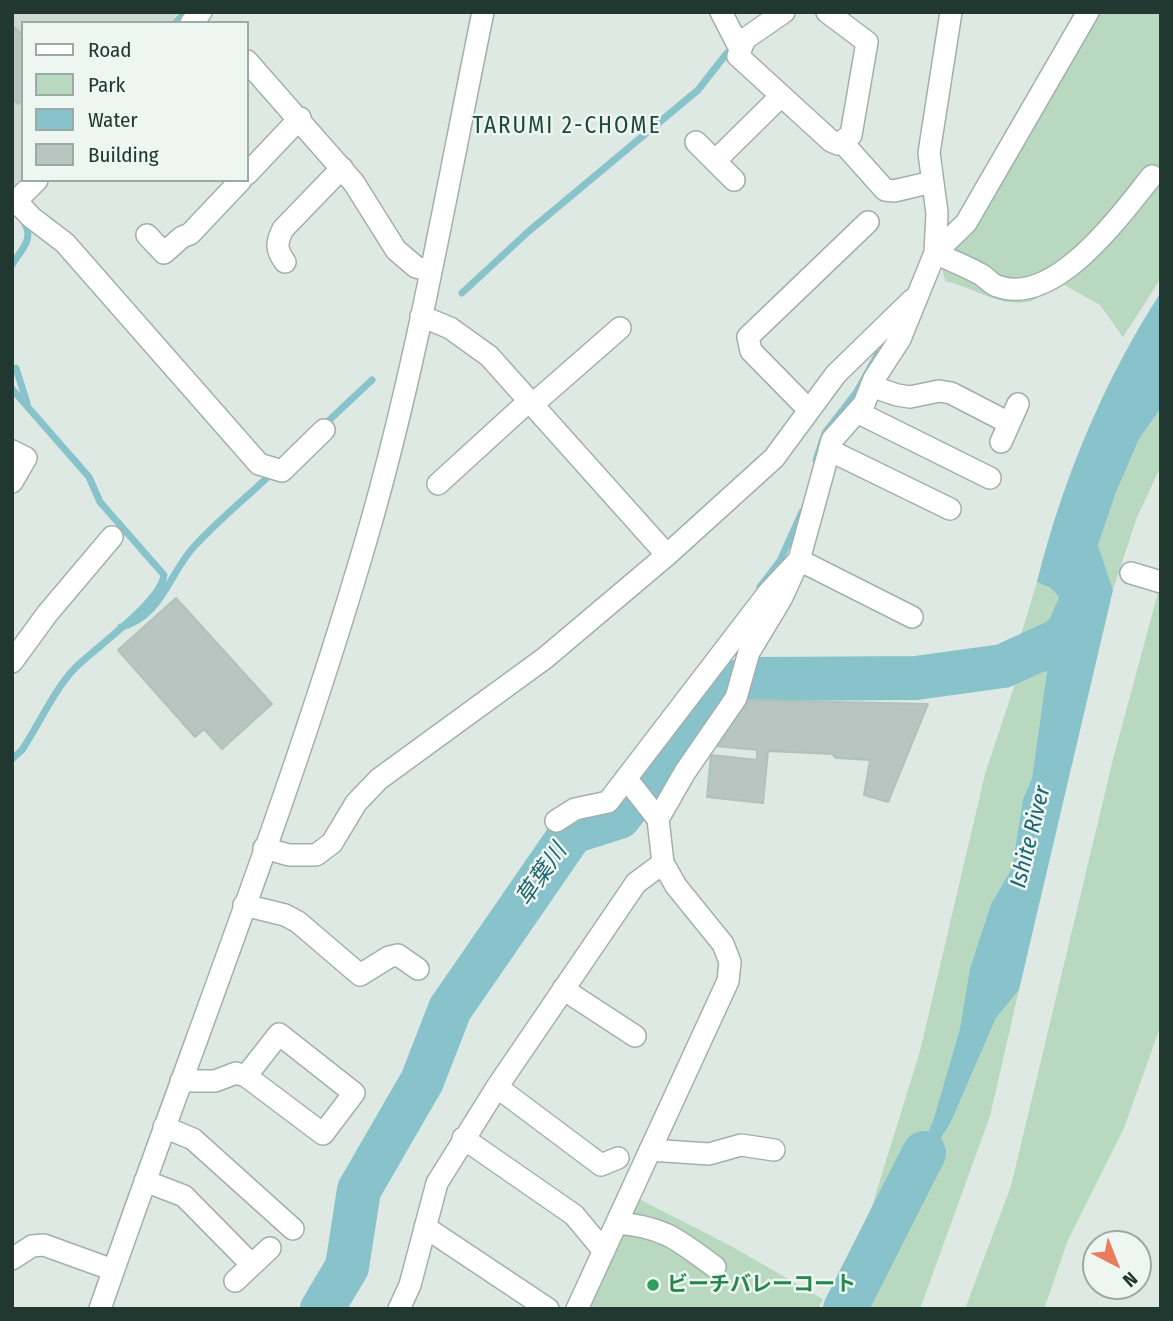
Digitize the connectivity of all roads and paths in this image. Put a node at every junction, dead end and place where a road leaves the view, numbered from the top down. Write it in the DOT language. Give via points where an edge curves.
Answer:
graph roads {
  1 [pos="483,12"];
  2 [pos="721,12"];
  3 [pos="784,12"];
  4 [pos="827,12"];
  5 [pos="951,12"];
  6 [pos="1088,12"];
  7 [pos="739,47"];
  8 [pos="248,62"];
  9 [pos="782,96"];
  10 [pos="300,118"];
  11 [pos="696,142"];
  12 [pos="842,142"];
  13 [pos="715,161"];
  14 [pos="342,168"];
  15 [pos="248,173"];
  16 [pos="1152,176"];
  17 [pos="734,180"];
  18 [pos="35,182"];
  19 [pos="239,182"];
  20 [pos="933,182"];
  21 [pos="14,203"];
  22 [pos="867,222"];
  23 [pos="147,235"];
  24 [pos="935,253"];
  25 [pos="285,262"];
  26 [pos="430,271"];
  27 [pos="916,295"];
  28 [pos="421,316"];
  29 [pos="620,328"];
  30 [pos="871,386"];
  31 [pos="531,403"];
  32 [pos="809,410"];
  33 [pos="857,412"];
  34 [pos="1009,423"];
  35 [pos="324,430"];
  36 [pos="830,450"];
  37 [pos="12,451"];
  38 [pos="990,478"];
  39 [pos="12,482"];
  40 [pos="438,484"];
  41 [pos="950,509"];
  42 [pos="113,537"];
  43 [pos="667,555"];
  44 [pos="799,560"];
  45 [pos="1131,573"];
  46 [pos="1161,582"];
  47 [pos="912,617"];
  48 [pos="12,663"];
  49 [pos="628,781"];
  50 [pos="653,813"];
  51 [pos="556,821"];
  52 [pos="264,848"];
  53 [pos="663,863"];
  54 [pos="244,905"];
  55 [pos="418,969"];
  56 [pos="563,989"];
  57 [pos="635,1036"];
  58 [pos="246,1076"];
  59 [pos="181,1081"];
  60 [pos="497,1087"];
  61 [pos="164,1127"];
  62 [pos="463,1138"];
  63 [pos="650,1150"];
  64 [pos="774,1150"];
  65 [pos="618,1158"];
  66 [pos="145,1181"];
  67 [pos="617,1223"];
  68 [pos="425,1227"];
  69 [pos="293,1229"];
  70 [pos="270,1248"];
  71 [pos="604,1251"];
  72 [pos="12,1259"];
  73 [pos="252,1265"];
  74 [pos="715,1267"];
  75 [pos="113,1270"];
  76 [pos="235,1282"];
  77 [pos="100,1309"];
  78 [pos="399,1309"];
  79 [pos="548,1309"];
  80 [pos="577,1309"];
  1 -- 26 [label="street"];
  2 -- 7 [label="street"];
  3 -- 7 [label="street"];
  4 -- 12 [label="street" via="867,42 851,135"];
  5 -- 20 [label="street" via="929,153"];
  6 -- 24 [label="street" via="966,223"];
  7 -- 9 [label="street" via="741,62"];
  8 -- 10 [label="street"];
  9 -- 12 [label="street" via="831,141"];
  9 -- 13 [label="street"];
  10 -- 14 [label="street"];
  10 -- 15 [label="street"];
  11 -- 13 [label="street"];
  12 -- 20 [label="street" via="886,190"];
  13 -- 17 [label="street"];
  14 -- 25 [label="street" via="283,229 277,241"];
  14 -- 26 [label="street" via="396,250 416,267"];
  16 -- 24 [label="street" via="1074,263 1043,285 997,286"];
  18 -- 21 [label="street"];
  19 -- 23 [label="street" via="190,234 164,253"];
  20 -- 24 [label="street"];
  21 -- 35 [label="street" via="65,243 258,464 282,471"];
  22 -- 32 [label="street" via="748,337 751,351"];
  24 -- 27 [label="street"];
  26 -- 28 [label="street"];
  27 -- 30 [label="street" via="900,339"];
  27 -- 32 [label="street" via="836,374"];
  28 -- 31 [label="street" via="436,320 489,356"];
  28 -- 52 [label="street" via="368,535"];
  29 -- 31 [label="street"];
  30 -- 33 [label="street"];
  30 -- 34 [label="street" via="897,396 951,393"];
  31 -- 40 [label="street"];
  31 -- 43 [label="street"];
  32 -- 43 [label="street" via="774,458"];
  33 -- 36 [label="street" via="832,440"];
  33 -- 38 [label="street"];
  36 -- 41 [label="street"];
  36 -- 44 [label="street"];
  37 -- 39 [label="street" via="26,458"];
  42 -- 48 [label="street"];
  43 -- 52 [label="street" via="545,657 379,779 356,803 332,843 316,855 289,855"];
  44 -- 47 [label="street"];
  44 -- 49 [label="street" via="769,592"];
  44 -- 50 [label="street" via="744,666 736,698"];
  45 -- 46 [label="street"];
  49 -- 50 [label="street"];
  49 -- 51 [label="street" via="608,802 575,809"];
  50 -- 53 [label="street"];
  52 -- 54 [label="street"];
  53 -- 56 [label="street" via="636,883"];
  53 -- 63 [label="street" via="723,944 730,962 728,981"];
  54 -- 55 [label="street" via="298,922 360,975 398,955"];
  54 -- 59 [label="street"];
  56 -- 57 [label="street"];
  56 -- 60 [label="street"];
  58 -- 58 [label="street" via="323,1134 354,1093 279,1034"];
  58 -- 59 [label="street" via="236,1073 215,1081"];
  59 -- 61 [label="street"];
  60 -- 62 [label="street"];
  60 -- 65 [label="street" via="601,1165"];
  61 -- 66 [label="street"];
  61 -- 69 [label="street" via="193,1139"];
  62 -- 68 [label="street" via="436,1183"];
  62 -- 71 [label="street" via="574,1215"];
  63 -- 64 [label="street" via="709,1154 741,1145"];
  63 -- 67 [label="street"];
  66 -- 73 [label="street" via="184,1196"];
  66 -- 75 [label="street"];
  67 -- 71 [label="street"];
  67 -- 74 [label="street" via="648,1225 670,1234"];
  68 -- 78 [label="street"];
  68 -- 79 [label="street"];
  70 -- 73 [label="street"];
  71 -- 80 [label="street"];
  72 -- 75 [label="street" via="32,1246 44,1245"];
  73 -- 76 [label="street"];
  75 -- 77 [label="street"];
}
